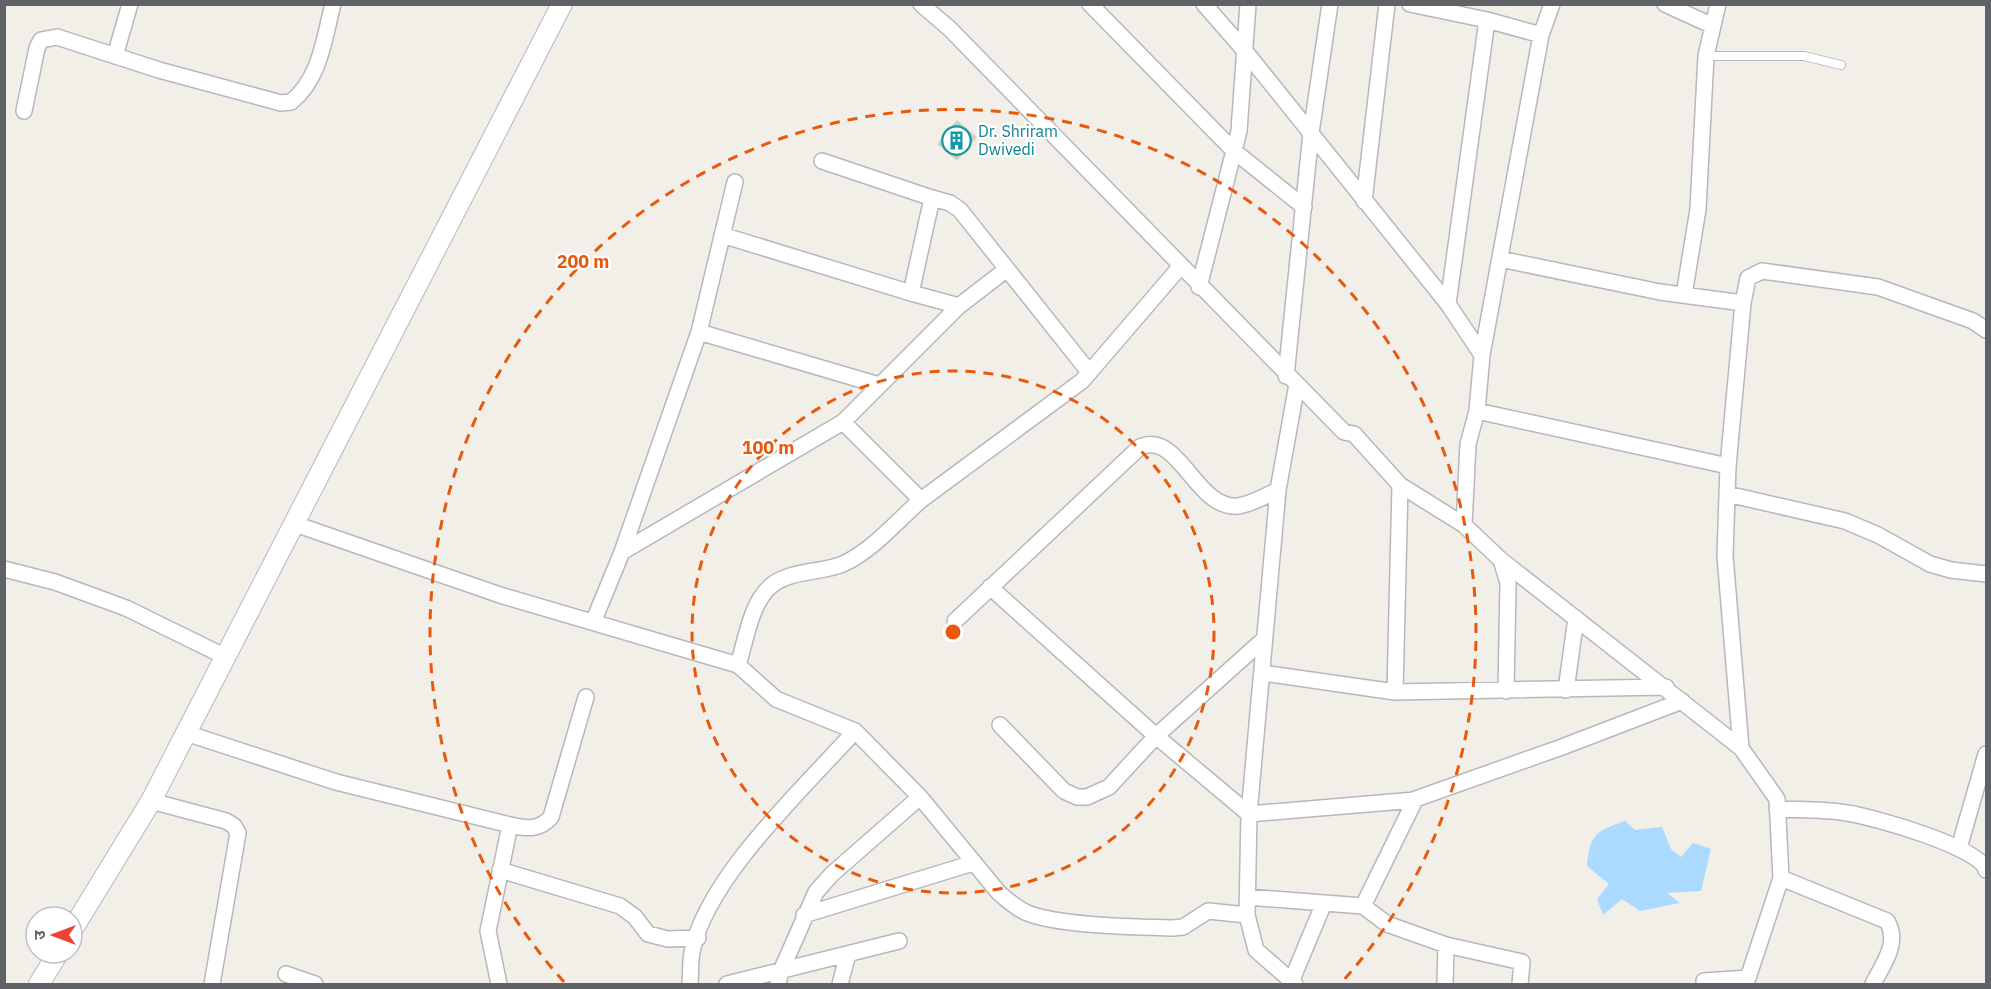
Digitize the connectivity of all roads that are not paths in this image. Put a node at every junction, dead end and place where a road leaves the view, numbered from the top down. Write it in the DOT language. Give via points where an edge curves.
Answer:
graph roads {
  1 [pos="130,4"];
  2 [pos="333,4"];
  3 [pos="562,4"];
  4 [pos="921,4"];
  5 [pos="1090,4"];
  6 [pos="1204,4"];
  7 [pos="1248,4"];
  8 [pos="1330,4"];
  9 [pos="1387,4"];
  10 [pos="1410,4"];
  11 [pos="1552,4"];
  12 [pos="1665,4"];
  13 [pos="1718,4"];
  14 [pos="1487,20"];
  15 [pos="1713,26"];
  16 [pos="1541,35"];
  17 [pos="1245,51"];
  18 [pos="115,56"];
  19 [pos="1706,56"];
  20 [pos="1841,65"];
  21 [pos="24,111"];
  22 [pos="1311,133"];
  23 [pos="1234,151"];
  24 [pos="822,161"];
  25 [pos="735,182"];
  26 [pos="932,198"];
  27 [pos="1364,201"];
  28 [pos="1304,207"];
  29 [pos="722,235"];
  30 [pos="1500,259"];
  31 [pos="1180,267"];
  32 [pos="1007,269"];
  33 [pos="1199,287"];
  34 [pos="911,292"];
  35 [pos="1684,295"];
  36 [pos="1743,303"];
  37 [pos="1448,304"];
  38 [pos="959,306"];
  39 [pos="1986,330"];
  40 [pos="699,332"];
  41 [pos="1482,355"];
  42 [pos="1089,372"];
  43 [pos="1291,380"];
  44 [pos="879,385"];
  45 [pos="1477,411"];
  46 [pos="843,422"];
  47 [pos="1728,466"];
  48 [pos="1400,485"];
  49 [pos="1278,490"];
  50 [pos="1727,494"];
  51 [pos="921,500"];
  52 [pos="295,524"];
  53 [pos="1464,525"];
  54 [pos="622,552"];
  55 [pos="1501,560"];
  56 [pos="4,568"];
  57 [pos="1986,573"];
  58 [pos="990,587"];
  59 [pos="1576,618"];
  60 [pos="594,621"];
  61 [pos="955,621"];
  62 [pos="1263,640"];
  63 [pos="226,657"];
  64 [pos="738,665"];
  65 [pos="1263,673"];
  66 [pos="1666,687"];
  67 [pos="1566,690"];
  68 [pos="1506,691"];
  69 [pos="1395,692"];
  70 [pos="586,697"];
  71 [pos="1682,701"];
  72 [pos="1000,725"];
  73 [pos="855,731"];
  74 [pos="186,733"];
  75 [pos="1156,736"];
  76 [pos="1741,748"];
  77 [pos="1986,754"];
  78 [pos="920,797"];
  79 [pos="151,801"];
  80 [pos="1410,801"];
  81 [pos="1777,809"];
  82 [pos="1249,814"];
  83 [pos="510,825"];
  84 [pos="1959,848"];
  85 [pos="973,863"];
  86 [pos="500,870"];
  87 [pos="1986,870"];
  88 [pos="1781,878"];
  89 [pos="1247,897"];
  90 [pos="1324,903"];
  91 [pos="1363,906"];
  92 [pos="84,910"];
  93 [pos="804,915"];
  94 [pos="1247,915"];
  95 [pos="698,938"];
  96 [pos="899,941"];
  97 [pos="1446,945"];
  98 [pos="848,954"];
  99 [pos="51,965"];
  100 [pos="286,974"];
  101 [pos="780,978"];
  102 [pos="1749,981"];
  103 [pos="1293,983"];
  104 [pos="39,984"];
  105 [pos="212,984"];
  106 [pos="315,984"];
  107 [pos="499,984"];
  108 [pos="690,984"];
  109 [pos="727,984"];
  110 [pos="840,984"];
  111 [pos="1445,984"];
  112 [pos="1520,984"];
  113 [pos="1705,984"];
  114 [pos="1873,984"];
  1 -- 18 [label="street"];
  2 -- 18 [label="street" via="316,67 307,86 291,102 281,103"];
  3 -- 52 [label="street"];
  4 -- 31 [label="street" via="950,29"];
  5 -- 23 [label="street"];
  6 -- 17 [label="street"];
  7 -- 17 [label="street"];
  8 -- 22 [label="street"];
  9 -- 27 [label="street"];
  10 -- 14 [label="street"];
  11 -- 16 [label="street"];
  12 -- 15 [label="street"];
  13 -- 15 [label="street"];
  14 -- 16 [label="street"];
  14 -- 37 [label="street"];
  15 -- 19 [label="street"];
  16 -- 30 [label="street"];
  17 -- 22 [label="street"];
  17 -- 23 [label="street"];
  18 -- 21 [label="street" via="57,37 41,40"];
  19 -- 20 [label="lane" via="1804,56"];
  19 -- 35 [label="street" via="1698,209"];
  22 -- 27 [label="street"];
  22 -- 28 [label="street"];
  23 -- 28 [label="street"];
  23 -- 33 [label="street"];
  24 -- 26 [label="street"];
  25 -- 29 [label="street"];
  26 -- 32 [label="street" via="960,210"];
  26 -- 34 [label="street"];
  27 -- 37 [label="street"];
  28 -- 43 [label="street"];
  29 -- 34 [label="street"];
  29 -- 40 [label="street"];
  30 -- 35 [label="street"];
  30 -- 41 [label="street"];
  31 -- 33 [label="street"];
  31 -- 42 [label="street"];
  32 -- 38 [label="street"];
  32 -- 42 [label="street"];
  33 -- 43 [label="street"];
  34 -- 38 [label="street"];
  35 -- 36 [label="street"];
  36 -- 39 [label="street" via="1748,278 1762,271 1878,287 1973,321"];
  36 -- 47 [label="street"];
  37 -- 41 [label="street"];
  38 -- 44 [label="street"];
  40 -- 44 [label="street"];
  40 -- 54 [label="street"];
  41 -- 45 [label="street"];
  42 -- 51 [label="street"];
  43 -- 48 [label="street" via="1344,432 1354,434"];
  43 -- 49 [label="street"];
  44 -- 46 [label="street"];
  45 -- 47 [label="street"];
  45 -- 53 [label="street" via="1468,444"];
  46 -- 51 [label="street"];
  46 -- 54 [label="street"];
  47 -- 50 [label="street"];
  48 -- 53 [label="street"];
  48 -- 69 [label="street"];
  49 -- 58 [label="street" via="1246,504 1223,504 1167,450 1147,444"];
  49 -- 62 [label="street"];
  50 -- 57 [label="street" via="1845,521 1930,564"];
  50 -- 76 [label="street" via="1728,613"];
  51 -- 64 [label="street" via="862,555 773,585 760,599"];
  52 -- 60 [label="street" via="500,595"];
  52 -- 63 [label="street"];
  53 -- 55 [label="street"];
  54 -- 60 [label="street"];
  55 -- 59 [label="street"];
  55 -- 68 [label="street" via="1508,583"];
  56 -- 63 [label="street" via="126,608"];
  58 -- 61 [label="street"];
  58 -- 75 [label="street"];
  59 -- 66 [label="street"];
  59 -- 67 [label="street"];
  60 -- 64 [label="street"];
  62 -- 65 [label="street"];
  62 -- 75 [label="street"];
  63 -- 74 [label="street"];
  64 -- 73 [label="street" via="776,699"];
  65 -- 69 [label="street"];
  65 -- 82 [label="street"];
  66 -- 67 [label="street"];
  66 -- 71 [label="street"];
  67 -- 68 [label="street"];
  68 -- 69 [label="street"];
  70 -- 83 [label="street" via="551,817 544,825 533,828"];
  71 -- 76 [label="street"];
  71 -- 80 [label="street"];
  72 -- 75 [label="street" via="1050,779 1077,797 1098,794 1108,787"];
  73 -- 78 [label="street"];
  73 -- 95 [label="street" via="732,868"];
  74 -- 79 [label="street"];
  74 -- 83 [label="street" via="336,783"];
  75 -- 82 [label="street"];
  76 -- 81 [label="street" via="1777,800"];
  77 -- 84 [label="street"];
  78 -- 85 [label="street"];
  78 -- 93 [label="street" via="832,874 816,892"];
  79 -- 92 [label="street"];
  79 -- 105 [label="street" via="226,821 238,833"];
  80 -- 82 [label="street"];
  80 -- 91 [label="street" via="1415,800"];
  81 -- 84 [label="street" via="1844,812"];
  81 -- 88 [label="street"];
  82 -- 89 [label="street"];
  83 -- 86 [label="street"];
  84 -- 87 [label="street" via="1980,859"];
  85 -- 93 [label="street"];
  85 -- 94 [label="street" via="1013,905 1046,918 1173,928 1208,911"];
  86 -- 95 [label="street" via="620,906 648,934 668,939"];
  86 -- 107 [label="street" via="488,931"];
  88 -- 102 [label="street"];
  88 -- 114 [label="street" via="1887,921 1893,930 1893,943"];
  89 -- 90 [label="street"];
  89 -- 94 [label="street"];
  90 -- 91 [label="street"];
  90 -- 103 [label="street"];
  91 -- 97 [label="street" via="1387,924"];
  93 -- 101 [label="street"];
  94 -- 103 [label="street" via="1256,950"];
  95 -- 108 [label="street" via="692,951"];
  96 -- 98 [label="street"];
  97 -- 111 [label="street"];
  97 -- 112 [label="street" via="1522,962"];
  98 -- 101 [label="street"];
  98 -- 110 [label="street"];
  99 -- 104 [label="street"];
  100 -- 106 [label="street"];
  101 -- 109 [label="street"];
  102 -- 113 [label="street" via="1704,981"];
}
